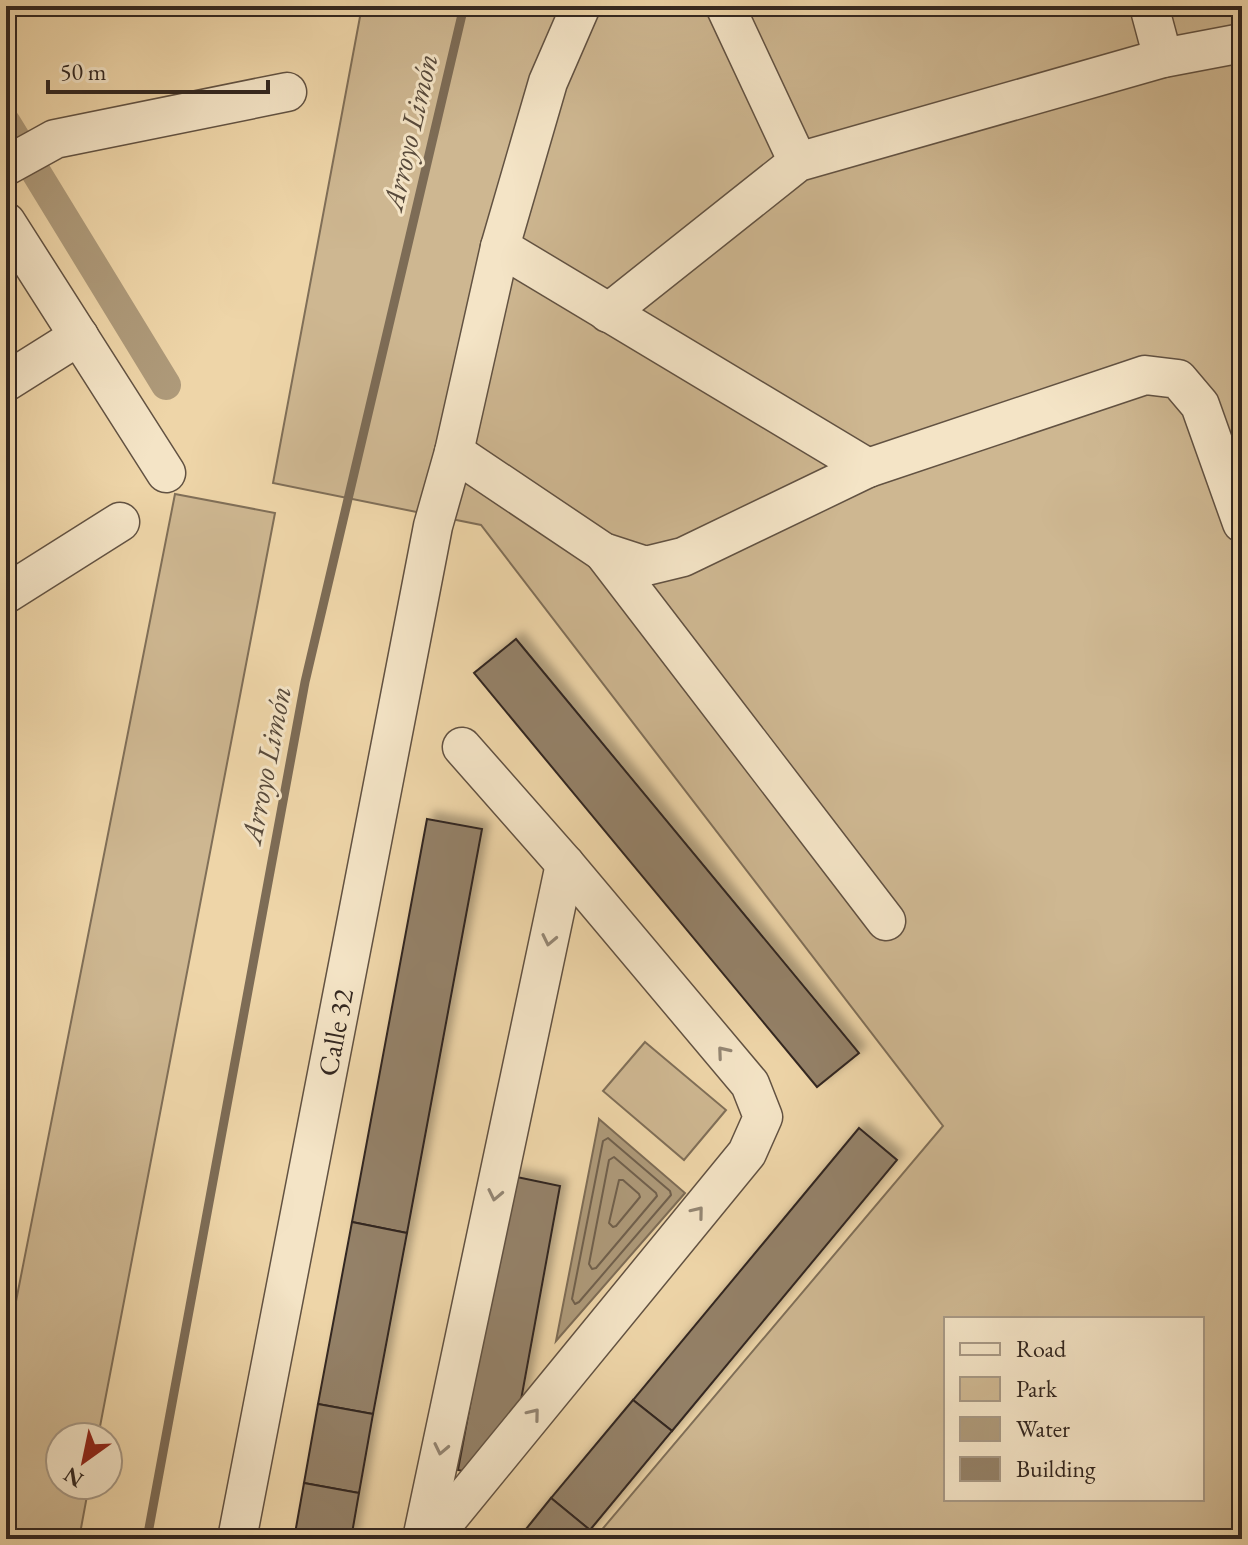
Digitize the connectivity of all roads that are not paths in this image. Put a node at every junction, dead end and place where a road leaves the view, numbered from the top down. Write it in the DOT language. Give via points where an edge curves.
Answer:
graph roads {
  1 [pos="581,6"];
  2 [pos="725,6"];
  3 [pos="1149,6"];
  4 [pos="1242,43"];
  5 [pos="1163,58"];
  6 [pos="287,92"];
  7 [pos="798,162"];
  8 [pos="11,163"];
  9 [pos="6,222"];
  10 [pos="500,247"];
  11 [pos="608,313"];
  12 [pos="79,336"];
  13 [pos="6,382"];
  14 [pos="454,452"];
  15 [pos="868,468"];
  16 [pos="166,473"];
  17 [pos="120,522"];
  18 [pos="1242,523"];
  19 [pos="603,552"];
  20 [pos="6,594"];
  21 [pos="462,747"];
  22 [pos="565,864"];
  23 [pos="886,921"];
  24 [pos="237,1539"];
  25 [pos="422,1539"];
  26 [pos="431,1539"];
  1 -- 10 [label="street, Calle 32" via="548,82"];
  2 -- 7 [label="street"];
  3 -- 5 [label="street"];
  4 -- 5 [label="street"];
  5 -- 7 [label="street"];
  6 -- 8 [label="street" via="55,139"];
  7 -- 11 [label="street"];
  9 -- 12 [label="street"];
  10 -- 11 [label="street"];
  10 -- 14 [label="street, Calle 32"];
  11 -- 15 [label="street"];
  12 -- 13 [label="street"];
  12 -- 16 [label="street"];
  14 -- 19 [label="street"];
  14 -- 24 [label="street, Calle 32" via="433,526"];
  15 -- 18 [label="street" via="1145,375 1178,379 1200,405"];
  15 -- 19 [label="street" via="683,557 646,566"];
  17 -- 20 [label="street"];
  19 -- 23 [label="street"];
  21 -- 22 [label="street"];
  22 -- 25 [label="street, one-way"];
  26 -- 22 [label="street, one-way" via="747,1153 763,1117 750,1084"];
}
